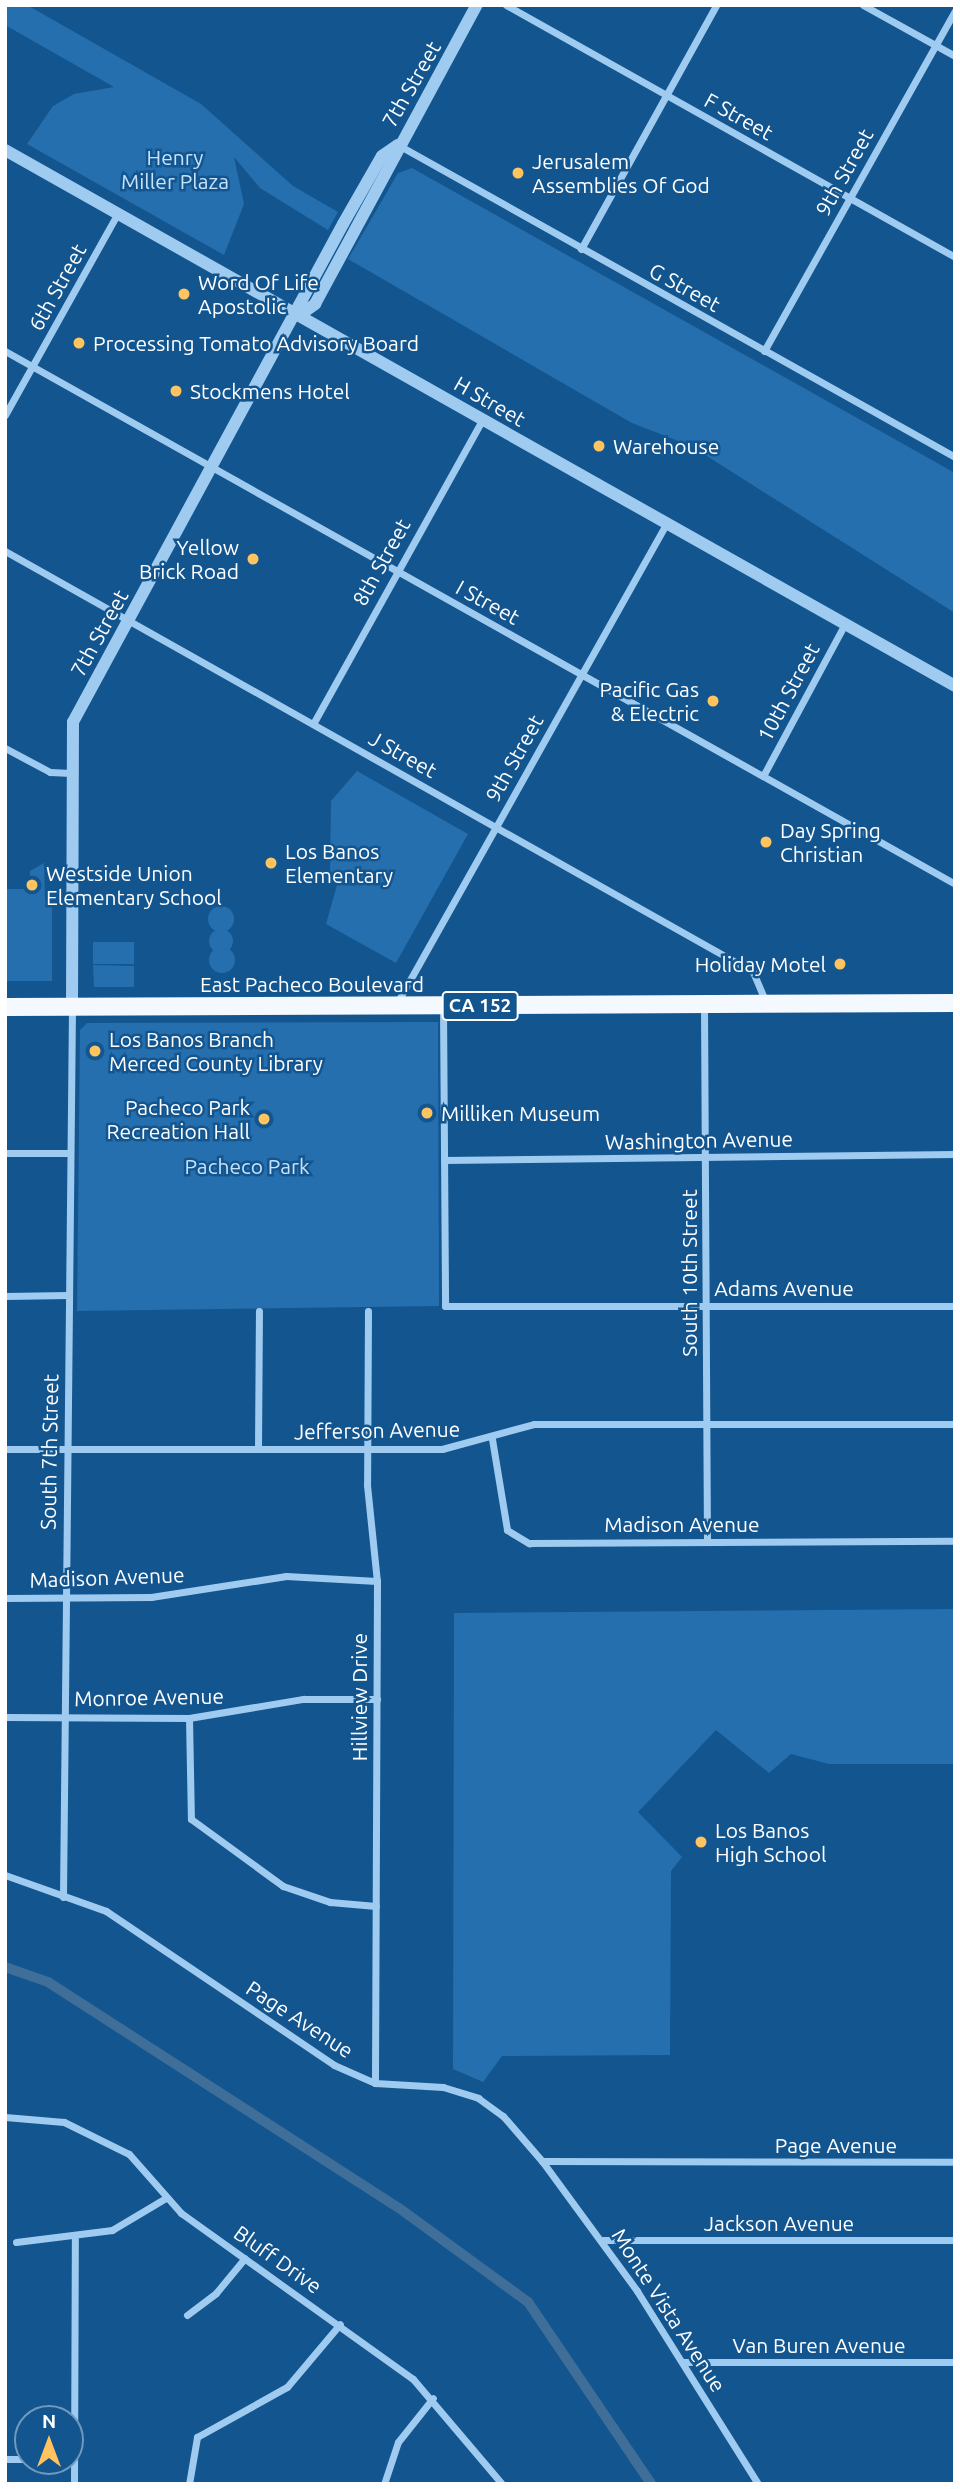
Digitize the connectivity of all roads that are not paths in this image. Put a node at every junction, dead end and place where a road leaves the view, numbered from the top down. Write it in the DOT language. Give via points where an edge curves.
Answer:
graph roads {
  1 [pos="477,5"];
  2 [pos="506,5"];
  3 [pos="716,5"];
  4 [pos="863,5"];
  5 [pos="955,11"];
  6 [pos="935,45"];
  7 [pos="955,56"];
  8 [pos="666,95"];
  9 [pos="398,145"];
  10 [pos="5,150"];
  11 [pos="849,198"];
  12 [pos="118,213"];
  13 [pos="581,248"];
  14 [pos="955,257"];
  15 [pos="299,315"];
  16 [pos="5,351"];
  17 [pos="764,351"];
  18 [pos="33,366"];
  19 [pos="5,415"];
  20 [pos="483,419"];
  21 [pos="953,453"];
  22 [pos="213,469"];
  23 [pos="665,526"];
  24 [pos="5,551"];
  25 [pos="396,571"];
  26 [pos="128,620"];
  27 [pos="845,624"];
  28 [pos="580,673"];
  29 [pos="955,686"];
  30 [pos="313,724"];
  31 [pos="5,748"];
  32 [pos="71,773"];
  33 [pos="763,776"];
  34 [pos="497,827"];
  35 [pos="955,884"];
  36 [pos="955,1003"];
  37 [pos="704,1004"];
  38 [pos="766,1004"];
  39 [pos="395,1006"];
  40 [pos="443,1006"];
  41 [pos="5,1007"];
  42 [pos="72,1007"];
  43 [pos="5,1153"];
  44 [pos="70,1153"];
  45 [pos="955,1154"];
  46 [pos="706,1158"];
  47 [pos="444,1160"];
  48 [pos="69,1295"];
  49 [pos="5,1296"];
  50 [pos="707,1305"];
  51 [pos="955,1307"];
  52 [pos="259,1311"];
  53 [pos="368,1311"];
  54 [pos="707,1423"];
  55 [pos="955,1424"];
  56 [pos="492,1439"];
  57 [pos="5,1449"];
  58 [pos="66,1449"];
  59 [pos="258,1449"];
  60 [pos="366,1449"];
  61 [pos="707,1541"];
  62 [pos="955,1541"];
  63 [pos="377,1581"];
  64 [pos="5,1598"];
  65 [pos="65,1598"];
  66 [pos="377,1699"];
  67 [pos="63,1716"];
  68 [pos="5,1717"];
  69 [pos="189,1718"];
  70 [pos="5,1875"];
  71 [pos="63,1897"];
  72 [pos="376,1906"];
  73 [pos="375,2083"];
  74 [pos="5,2118"];
  75 [pos="542,2161"];
  76 [pos="955,2162"];
  77 [pos="166,2198"];
  78 [pos="75,2239"];
  79 [pos="603,2240"];
  80 [pos="955,2240"];
  81 [pos="16,2242"];
  82 [pos="245,2258"];
  83 [pos="187,2315"];
  84 [pos="340,2324"];
  85 [pos="683,2362"];
  86 [pos="955,2362"];
  87 [pos="433,2398"];
  88 [pos="73,2405"];
  89 [pos="189,2484"];
  90 [pos="384,2484"];
  91 [pos="502,2484"];
  92 [pos="758,2484"];
  1 -- 9 [label="street, 7th Street"];
  2 -- 8 [label="street, F Street"];
  3 -- 8 [label="street"];
  4 -- 6 [label="street"];
  5 -- 6 [label="street, 9th Street"];
  6 -- 7 [label="street"];
  6 -- 11 [label="street, 9th Street"];
  8 -- 11 [label="street, F Street"];
  8 -- 13 [label="street"];
  9 -- 13 [label="street, G Street"];
  9 -- 15 [label="street, 7th Street" via="382,156"];
  10 -- 12 [label="street, H Street"];
  11 -- 14 [label="street, F Street"];
  11 -- 17 [label="street, 9th Street"];
  12 -- 15 [label="street, H Street"];
  12 -- 18 [label="street, 6th Street"];
  13 -- 17 [label="street, G Street"];
  15 -- 20 [label="street, H Street"];
  15 -- 22 [label="street, 7th Street"];
  16 -- 18 [label="street, I Street"];
  17 -- 21 [label="street, G Street"];
  18 -- 19 [label="street, 6th Street"];
  18 -- 22 [label="street, I Street"];
  20 -- 23 [label="street, H Street"];
  20 -- 25 [label="street, 8th Street"];
  22 -- 25 [label="street, I Street"];
  22 -- 26 [label="street, 7th Street"];
  23 -- 27 [label="street, H Street"];
  23 -- 28 [label="street, 9th Street"];
  24 -- 26 [label="street, J Street"];
  25 -- 28 [label="street, I Street"];
  25 -- 30 [label="street, 8th Street"];
  26 -- 30 [label="street, J Street"];
  26 -- 32 [label="street, 7th Street" via="73,722"];
  27 -- 29 [label="street, H Street"];
  27 -- 33 [label="street, 10th Street"];
  28 -- 33 [label="street, I Street"];
  28 -- 34 [label="street, 9th Street"];
  30 -- 34 [label="street, J Street"];
  31 -- 32 [label="street" via="50,772"];
  32 -- 42 [label="street, 7th Street"];
  33 -- 35 [label="street, I Street"];
  34 -- 38 [label="street, J Street" via="753,972"];
  34 -- 39 [label="street, 9th Street"];
  36 -- 38 [label="highway, East Pacheco Boulevard / CA 152"];
  37 -- 38 [label="highway, East Pacheco Boulevard / CA 152"];
  37 -- 40 [label="highway, East Pacheco Boulevard / CA 152"];
  37 -- 46 [label="street, South 10th Street"];
  39 -- 40 [label="highway, East Pacheco Boulevard / CA 152"];
  39 -- 42 [label="highway, East Pacheco Boulevard / CA 152"];
  40 -- 47 [label="street"];
  41 -- 42 [label="highway, East Pacheco Boulevard / CA 152"];
  42 -- 44 [label="street, South 7th Street"];
  43 -- 44 [label="street"];
  44 -- 48 [label="street, South 7th Street"];
  45 -- 46 [label="street, Washington Avenue"];
  46 -- 47 [label="street, Washington Avenue"];
  46 -- 50 [label="street, South 10th Street"];
  47 -- 50 [label="street, Adams Avenue" via="445,1306"];
  48 -- 49 [label="street"];
  48 -- 58 [label="street, South 7th Street"];
  50 -- 51 [label="street, Adams Avenue"];
  50 -- 54 [label="street, South 10th Street"];
  52 -- 59 [label="street"];
  53 -- 60 [label="street, Hillview Drive"];
  54 -- 55 [label="street, Jefferson Avenue"];
  54 -- 56 [label="street, Jefferson Avenue" via="534,1424"];
  54 -- 61 [label="street, South 10th Street"];
  56 -- 60 [label="street, Jefferson Avenue" via="442,1449"];
  56 -- 61 [label="street, Madison Avenue" via="507,1530 515,1538"];
  57 -- 58 [label="street, Jefferson Avenue"];
  58 -- 59 [label="street, Jefferson Avenue"];
  58 -- 65 [label="street, South 7th Street"];
  59 -- 60 [label="street, Jefferson Avenue"];
  60 -- 63 [label="street, Hillview Drive"];
  61 -- 62 [label="street, Madison Avenue"];
  63 -- 65 [label="street, Madison Avenue" via="286,1576 152,1597"];
  63 -- 66 [label="street, Hillview Drive"];
  64 -- 65 [label="street, Madison Avenue"];
  65 -- 67 [label="street, South 7th Street"];
  66 -- 69 [label="street, Monroe Avenue" via="303,1699"];
  66 -- 72 [label="street, Hillview Drive"];
  67 -- 68 [label="street, Monroe Avenue"];
  67 -- 69 [label="street, Monroe Avenue"];
  67 -- 71 [label="street, South 7th Street"];
  69 -- 72 [label="street" via="191,1819 283,1886 330,1902"];
  70 -- 71 [label="street, Page Avenue"];
  71 -- 73 [label="street, Page Avenue" via="106,1911 334,2065"];
  72 -- 73 [label="street, Hillview Drive"];
  73 -- 75 [label="street, Page Avenue" via="443,2087 478,2098"];
  74 -- 77 [label="street, Bluff Drive" via="46,2119 95,2133 137,2161"];
  75 -- 76 [label="street, Page Avenue"];
  75 -- 79 [label="street, Monte Vista Avenue"];
  77 -- 78 [label="street" via="129,2224"];
  77 -- 82 [label="street, Bluff Drive"];
  78 -- 81 [label="street"];
  78 -- 88 [label="street"];
  79 -- 80 [label="street, Jackson Avenue"];
  79 -- 85 [label="street, Monte Vista Avenue"];
  82 -- 83 [label="street" via="216,2293"];
  82 -- 84 [label="street, Bluff Drive"];
  84 -- 87 [label="street, Bluff Drive"];
  84 -- 89 [label="street" via="287,2388 197,2437"];
  85 -- 86 [label="street, Van Buren Avenue"];
  85 -- 92 [label="street, Monte Vista Avenue"];
  87 -- 90 [label="street" via="398,2442"];
  87 -- 91 [label="street, Bluff Drive"];
}
